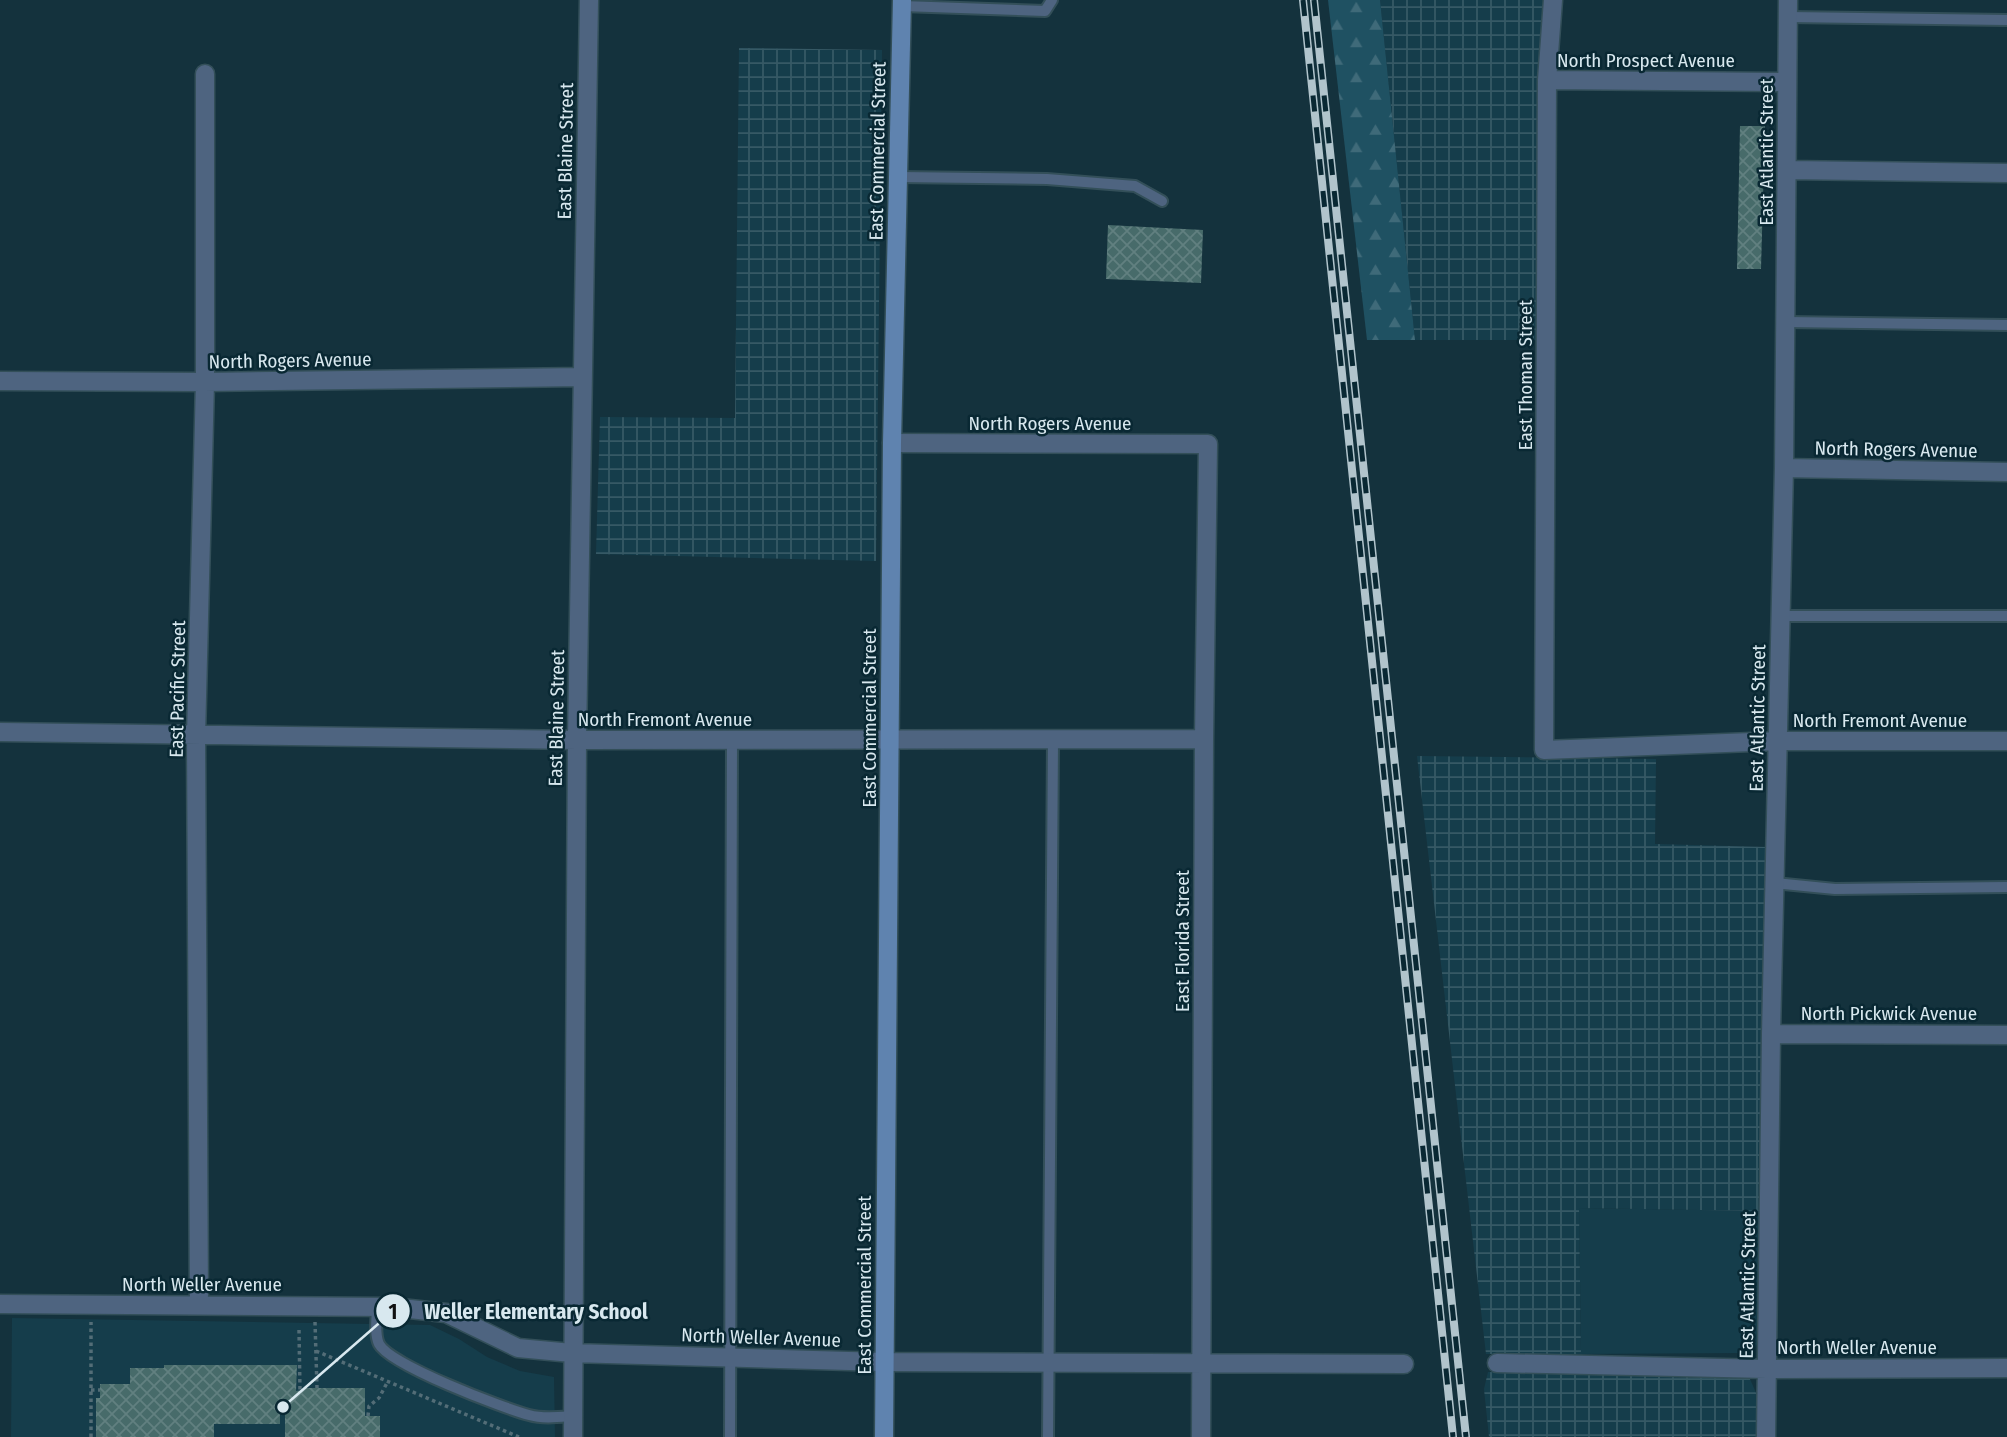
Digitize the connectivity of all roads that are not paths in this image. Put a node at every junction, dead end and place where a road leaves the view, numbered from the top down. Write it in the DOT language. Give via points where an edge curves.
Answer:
graph roads {
  1 [pos="589,0"];
  2 [pos="1052,0"];
  3 [pos="1553,0"];
  4 [pos="902,3"];
  5 [pos="1788,9"];
  6 [pos="2007,20"];
  7 [pos="205,74"];
  8 [pos="1547,80"];
  9 [pos="1787,82"];
  10 [pos="1788,170"];
  11 [pos="2007,173"];
  12 [pos="898,177"];
  13 [pos="1162,201"];
  14 [pos="1786,322"];
  15 [pos="2007,325"];
  16 [pos="581,377"];
  17 [pos="0,381"];
  18 [pos="205,382"];
  19 [pos="892,443"];
  20 [pos="1208,444"];
  21 [pos="1784,468"];
  22 [pos="2007,472"];
  23 [pos="2007,615"];
  24 [pos="1781,616"];
  25 [pos="0,732"];
  26 [pos="196,736"];
  27 [pos="1204,739"];
  28 [pos="577,740"];
  29 [pos="732,740"];
  30 [pos="1053,740"];
  31 [pos="890,741"];
  32 [pos="1778,741"];
  33 [pos="2007,741"];
  34 [pos="1544,750"];
  35 [pos="1774,883"];
  36 [pos="2007,887"];
  37 [pos="1771,1034"];
  38 [pos="2007,1035"];
  39 [pos="0,1304"];
  40 [pos="199,1305"];
  41 [pos="377,1306"];
  42 [pos="572,1353"];
  43 [pos="732,1357"];
  44 [pos="884,1362"];
  45 [pos="1049,1362"];
  46 [pos="1201,1362"];
  47 [pos="1497,1363"];
  48 [pos="1404,1364"];
  49 [pos="2007,1367"];
  50 [pos="1767,1369"];
  51 [pos="572,1416"];
  52 [pos="573,1437"];
  53 [pos="730,1437"];
  54 [pos="884,1437"];
  55 [pos="1048,1437"];
  56 [pos="1201,1437"];
  57 [pos="1766,1437"];
  1 -- 16 [label="street, East Blaine Street"];
  2 -- 4 [label="lane" via="1045,11"];
  3 -- 8 [label="street, East Thoman Street"];
  4 -- 12 [label="street, East Commercial Street"];
  5 -- 6 [label="lane"];
  5 -- 9 [label="street, East Atlantic Street"];
  7 -- 18 [label="street, East Pacific Street"];
  8 -- 9 [label="street, North Prospect Avenue"];
  8 -- 34 [label="street, East Thoman Street"];
  9 -- 10 [label="street, East Atlantic Street"];
  10 -- 11 [label="street"];
  10 -- 14 [label="street, East Atlantic Street"];
  12 -- 13 [label="lane" via="1135,186"];
  12 -- 19 [label="street, East Commercial Street"];
  14 -- 15 [label="lane"];
  14 -- 21 [label="street, East Atlantic Street"];
  16 -- 18 [label="street, North Rogers Avenue"];
  16 -- 28 [label="street, East Blaine Street"];
  17 -- 18 [label="street, North Rogers Avenue"];
  18 -- 26 [label="street, East Pacific Street"];
  19 -- 20 [label="street, North Rogers Avenue"];
  19 -- 31 [label="street, East Commercial Street"];
  20 -- 27 [label="street, East Florida Street"];
  21 -- 22 [label="street, North Rogers Avenue"];
  21 -- 24 [label="street, East Atlantic Street"];
  23 -- 24 [label="lane"];
  24 -- 32 [label="street, East Atlantic Street"];
  25 -- 26 [label="street, North Fremont Avenue"];
  26 -- 28 [label="street, North Fremont Avenue"];
  26 -- 40 [label="street, East Pacific Street"];
  27 -- 30 [label="street, North Fremont Avenue"];
  27 -- 46 [label="street, East Florida Street"];
  28 -- 29 [label="street, North Fremont Avenue"];
  28 -- 42 [label="street, East Blaine Street"];
  29 -- 31 [label="street, North Fremont Avenue"];
  29 -- 43 [label="lane"];
  30 -- 31 [label="street, North Fremont Avenue"];
  30 -- 45 [label="lane"];
  31 -- 44 [label="street, East Commercial Street"];
  32 -- 33 [label="street, North Fremont Avenue"];
  32 -- 34 [label="street, North Fremont Avenue"];
  32 -- 35 [label="street, East Atlantic Street"];
  35 -- 36 [label="lane" via="1835,888"];
  35 -- 37 [label="street, East Atlantic Street"];
  37 -- 38 [label="street, North Pickwick Avenue"];
  37 -- 50 [label="street, East Atlantic Street"];
  39 -- 40 [label="street, North Weller Avenue"];
  40 -- 41 [label="street, North Weller Avenue"];
  41 -- 42 [label="street, North Weller Avenue" via="446,1313 518,1348"];
  41 -- 51 [label="lane" via="377,1337 386,1353 531,1416"];
  42 -- 43 [label="street, North Weller Avenue"];
  42 -- 51 [label="street, East Blaine Street"];
  43 -- 44 [label="street, North Weller Avenue"];
  43 -- 53 [label="lane"];
  44 -- 45 [label="street, North Weller Avenue"];
  44 -- 54 [label="street, East Commercial Street"];
  45 -- 46 [label="street, North Weller Avenue"];
  45 -- 55 [label="lane"];
  46 -- 48 [label="street, North Weller Avenue"];
  46 -- 56 [label="street, East Florida Street"];
  47 -- 50 [label="street, North Weller Avenue"];
  49 -- 50 [label="street, North Weller Avenue"];
  50 -- 57 [label="street, East Atlantic Street"];
  51 -- 52 [label="street, East Blaine Street"];
}
